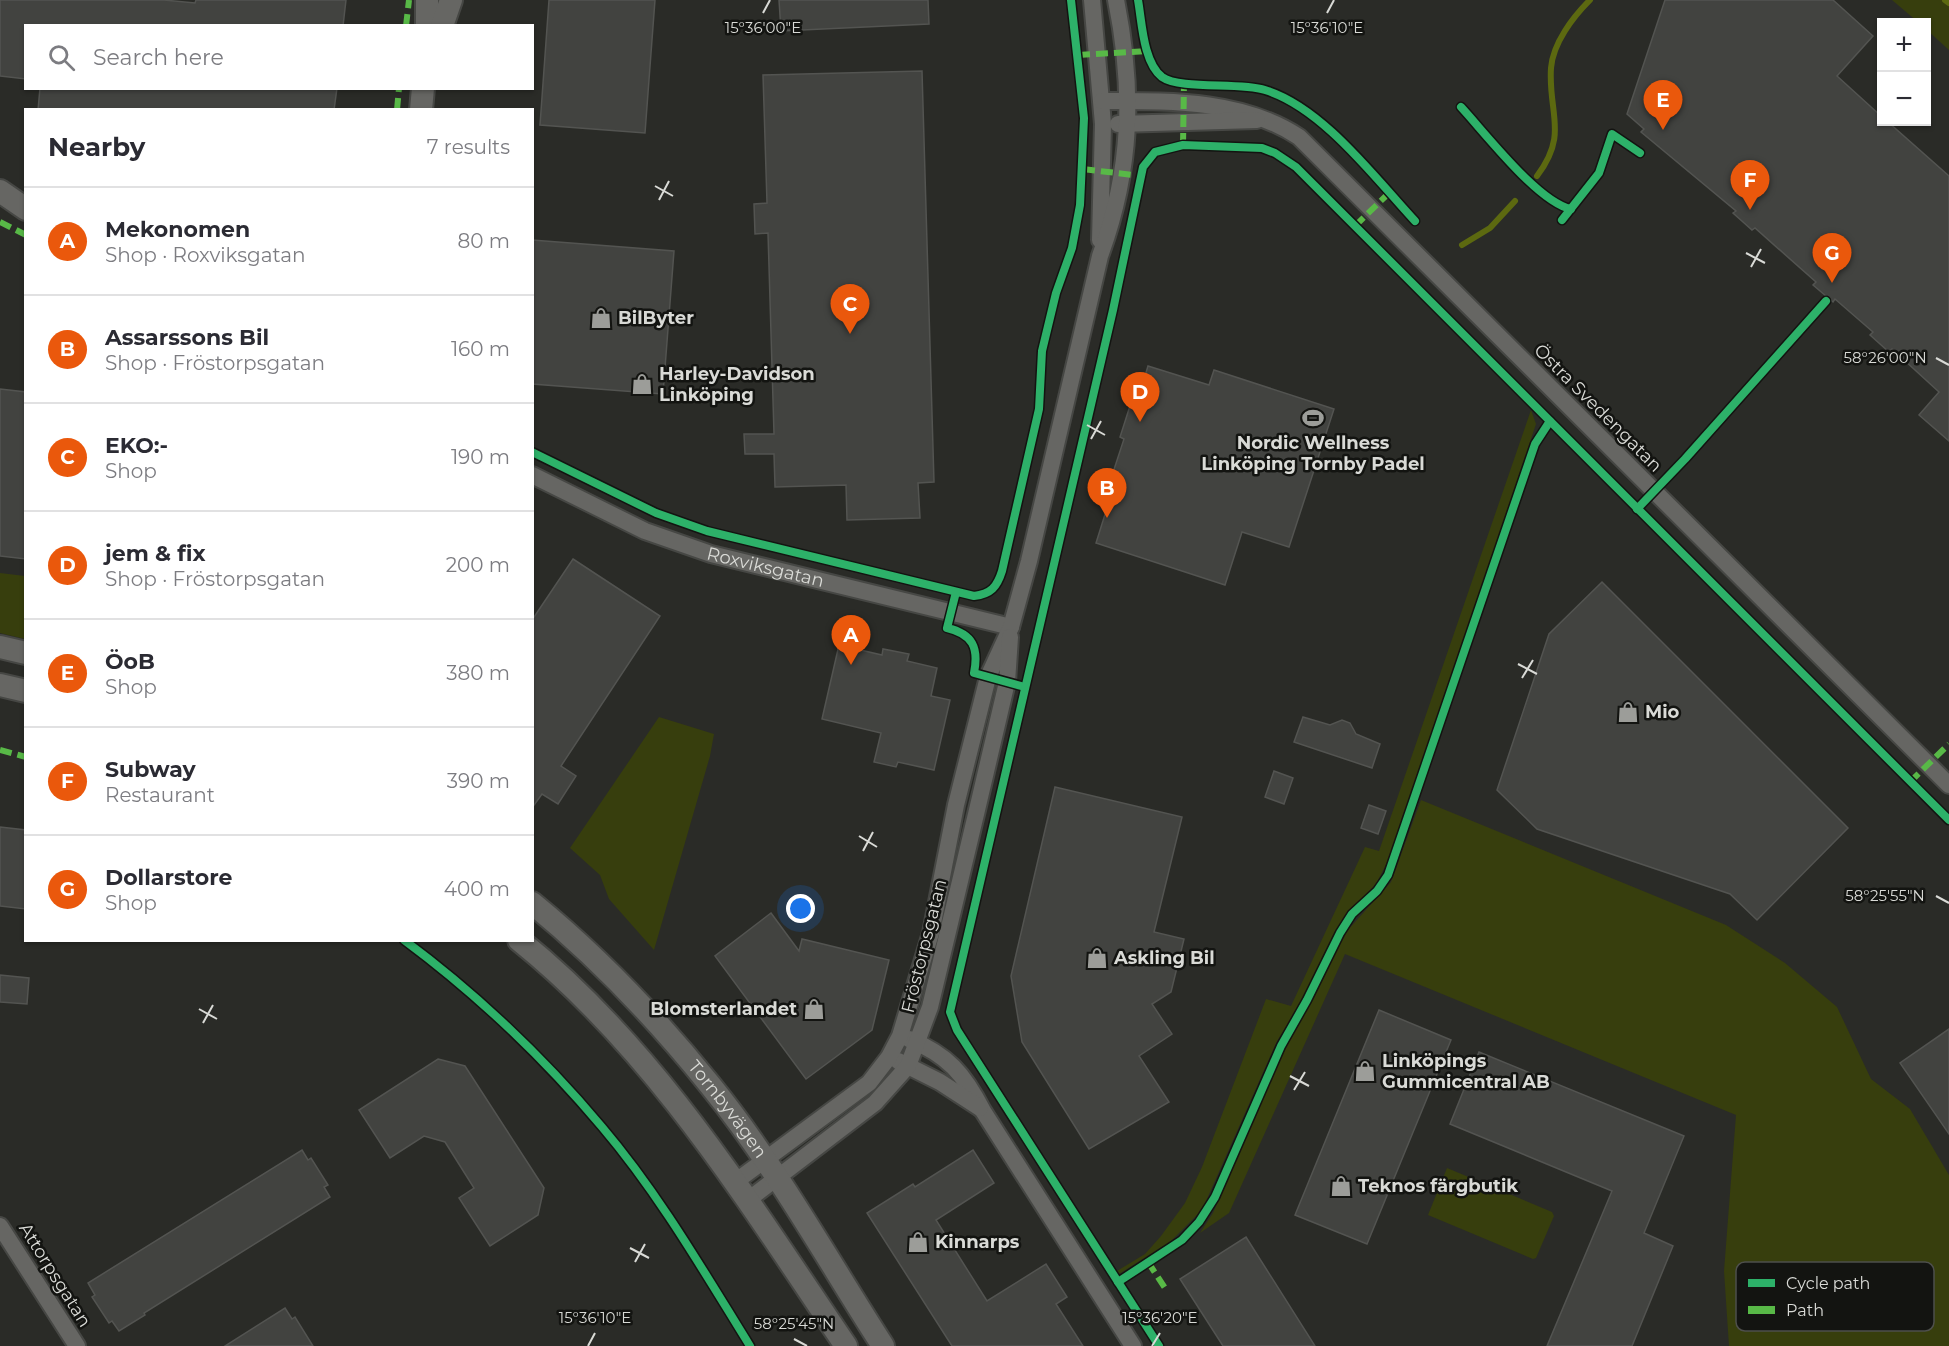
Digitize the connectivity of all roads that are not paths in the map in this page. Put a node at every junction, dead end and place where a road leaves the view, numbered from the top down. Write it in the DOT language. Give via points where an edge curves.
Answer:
graph roads {
  1 [pos="428,0"];
  2 [pos="451,0"];
  3 [pos="1092,0"];
  4 [pos="1116,0"];
  5 [pos="427,24"];
  6 [pos="443,24"];
  7 [pos="423,90"];
  8 [pos="1102,101"];
  9 [pos="1128,101"];
  10 [pos="421,108"];
  11 [pos="1264,119"];
  12 [pos="1103,124"];
  13 [pos="1127,125"];
  14 [pos="0,191"];
  15 [pos="24,208"];
  16 [pos="1100,255"];
  17 [pos="534,476"];
  18 [pos="1011,627"];
  19 [pos="0,647"];
  20 [pos="24,653"];
  21 [pos="0,685"];
  22 [pos="24,691"];
  23 [pos="1949,785"];
  24 [pos="534,905"];
  25 [pos="521,942"];
  26 [pos="900,1036"];
  27 [pos="919,1043"];
  28 [pos="890,1057"];
  29 [pos="908,1066"];
  30 [pos="983,1111"];
  31 [pos="770,1170"];
  32 [pos="735,1182"];
  33 [pos="748,1200"];
  34 [pos="0,1226"];
  35 [pos="76,1346"];
  36 [pos="846,1346"];
  37 [pos="883,1346"];
  38 [pos="1133,1346"];
  1 -- 5 [label="main road"];
  2 -- 6 [label="main road"];
  3 -- 8 [label="street, Fröstorpsgatan"];
  4 -- 9 [label="street, Fröstorpsgatan" via="1126,53"];
  7 -- 10 [label="main road"];
  8 -- 9 [label="street, Östra Svedengatan"];
  8 -- 12 [label="street, Fröstorpsgatan"];
  9 -- 11 [label="street, Östra Svedengatan" via="1227,107"];
  9 -- 13 [label="street, Fröstorpsgatan"];
  11 -- 13 [label="street, Östra Svedengatan"];
  11 -- 23 [label="street, Östra Svedengatan" via="1299,137 1318,155"];
  12 -- 13 [label="street, Östra Svedengatan"];
  12 -- 16 [label="street, Fröstorpsgatan"];
  13 -- 16 [label="street, Fröstorpsgatan" via="1114,216"];
  14 -- 15 [label="main road"];
  16 -- 18 [label="street, Fröstorpsgatan"];
  17 -- 18 [label="street, Roxviksgatan" via="645,531 693,548"];
  18 -- 26 [label="street, Fröstorpsgatan" via="988,677 956,805 931,933"];
  18 -- 27 [label="street, Fröstorpsgatan" via="1007,682"];
  19 -- 20 [label="main road"];
  21 -- 22 [label="main road"];
  24 -- 31 [label="main road, Tornbyvägen" via="644,1008 711,1086"];
  25 -- 32 [label="main road, Tornbyvägen" via="618,1034 680,1107"];
  26 -- 27 [label="street"];
  26 -- 28 [label="street, Fröstorpsgatan"];
  27 -- 29 [label="street, Fröstorpsgatan"];
  27 -- 30 [label="street" via="955,1068 968,1082"];
  28 -- 29 [label="street"];
  28 -- 31 [label="street, Fröstorpsgatan" via="868,1083"];
  29 -- 30 [label="street" via="963,1095"];
  29 -- 31 [label="street, Fröstorpsgatan" via="874,1103"];
  30 -- 38 [label="street"];
  31 -- 32 [label="street, Fröstorpsgatan"];
  31 -- 33 [label="street, Fröstorpsgatan"];
  31 -- 37 [label="main road, Tornbyvägen"];
  32 -- 33 [label="main road, Tornbyvägen"];
  33 -- 36 [label="main road, Tornbyvägen"];
  34 -- 35 [label="street, Attorpsgatan"];
}
